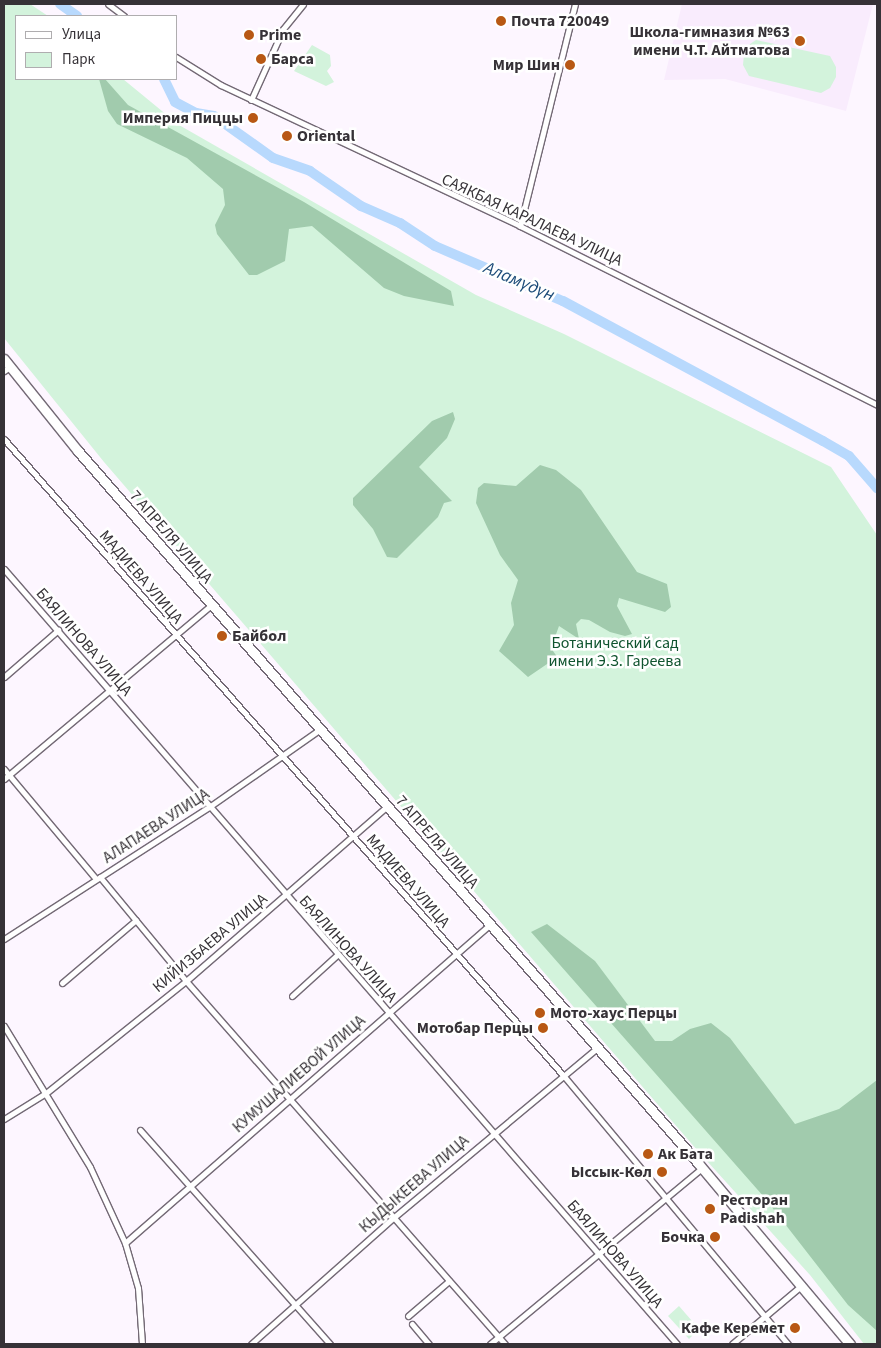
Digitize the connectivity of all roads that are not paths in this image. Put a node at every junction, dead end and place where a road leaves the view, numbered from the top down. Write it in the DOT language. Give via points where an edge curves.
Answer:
graph roads {
  1 [pos="108,4"];
  2 [pos="303,4"];
  3 [pos="575,4"];
  4 [pos="123,15"];
  5 [pos="178,58"];
  6 [pos="251,100"];
  7 [pos="520,226"];
  8 [pos="4,359"];
  9 [pos="7,369"];
  10 [pos="877,405"];
  11 [pos="4,439"];
  12 [pos="5,572"];
  13 [pos="211,605"];
  14 [pos="58,630"];
  15 [pos="175,635"];
  16 [pos="4,678"];
  17 [pos="110,691"];
  18 [pos="318,730"];
  19 [pos="282,758"];
  20 [pos="4,769"];
  21 [pos="9,775"];
  22 [pos="4,779"];
  23 [pos="209,807"];
  24 [pos="386,807"];
  25 [pos="352,836"];
  26 [pos="98,878"];
  27 [pos="285,896"];
  28 [pos="136,920"];
  29 [pos="489,925"];
  30 [pos="4,938"];
  31 [pos="455,954"];
  32 [pos="337,955"];
  33 [pos="186,981"];
  34 [pos="62,983"];
  35 [pos="292,996"];
  36 [pos="388,1013"];
  37 [pos="4,1026"];
  38 [pos="597,1048"];
  39 [pos="563,1075"];
  40 [pos="46,1093"];
  41 [pos="289,1099"];
  42 [pos="4,1119"];
  43 [pos="140,1130"];
  44 [pos="493,1133"];
  45 [pos="702,1168"];
  46 [pos="190,1186"];
  47 [pos="665,1199"];
  48 [pos="393,1218"];
  49 [pos="125,1243"];
  50 [pos="598,1254"];
  51 [pos="449,1281"];
  52 [pos="802,1285"];
  53 [pos="295,1304"];
  54 [pos="408,1316"];
  55 [pos="765,1317"];
  56 [pos="412,1324"];
  57 [pos="498,1337"];
  58 [pos="142,1344"];
  59 [pos="250,1344"];
  60 [pos="330,1344"];
  61 [pos="429,1344"];
  62 [pos="490,1344"];
  63 [pos="505,1344"];
  64 [pos="677,1344"];
  65 [pos="732,1344"];
  66 [pos="788,1344"];
  67 [pos="850,1344"];
  1 -- 4 [label="street"];
  2 -- 6 [label="street" via="283,29"];
  3 -- 7 [label="street"];
  5 -- 6 [label="street, САЯКБАЯ КАРАЛАЕВА УЛИЦА"];
  6 -- 7 [label="street, САЯКБАЯ КАРАЛАЕВА УЛИЦА"];
  7 -- 10 [label="street, САЯКБАЯ КАРАЛАЕВА УЛИЦА"];
  8 -- 9 [label="main road, 7 АПРЕЛЯ УЛИЦА"];
  9 -- 13 [label="main road, 7 АПРЕЛЯ УЛИЦА"];
  11 -- 15 [label="street, МАДИЕВА УЛИЦА"];
  12 -- 14 [label="street, БАЯЛИНОВА УЛИЦА"];
  13 -- 15 [label="street"];
  13 -- 18 [label="main road, 7 АПРЕЛЯ УЛИЦА"];
  14 -- 16 [label="street"];
  14 -- 17 [label="street, БАЯЛИНОВА УЛИЦА"];
  15 -- 17 [label="street"];
  15 -- 19 [label="street, МАДИЕВА УЛИЦА"];
  17 -- 21 [label="street"];
  17 -- 23 [label="street, БАЯЛИНОВА УЛИЦА"];
  18 -- 19 [label="street, АЛАПАЕВА УЛИЦА"];
  18 -- 24 [label="main road, 7 АПРЕЛЯ УЛИЦА"];
  19 -- 23 [label="street, АЛАПАЕВА УЛИЦА"];
  19 -- 25 [label="street, МАДИЕВА УЛИЦА"];
  20 -- 21 [label="street"];
  21 -- 22 [label="street"];
  21 -- 26 [label="street"];
  23 -- 26 [label="street, АЛАПАЕВА УЛИЦА"];
  23 -- 27 [label="street, БАЯЛИНОВА УЛИЦА"];
  24 -- 25 [label="street, КИЙИЗБАЕВА УЛИЦА"];
  24 -- 29 [label="main road, 7 АПРЕЛЯ УЛИЦА"];
  25 -- 27 [label="street, КИЙИЗБАЕВА УЛИЦА"];
  25 -- 31 [label="street, МАДИЕВА УЛИЦА"];
  26 -- 28 [label="street"];
  26 -- 30 [label="street, АЛАПАЕВА УЛИЦА"];
  27 -- 32 [label="street, БАЯЛИНОВА УЛИЦА"];
  27 -- 33 [label="street, КИЙИЗБАЕВА УЛИЦА"];
  28 -- 33 [label="street"];
  28 -- 34 [label="street"];
  29 -- 31 [label="street, КУМУШАЛИЕВОЙ УЛИЦА"];
  29 -- 38 [label="main road, 7 АПРЕЛЯ УЛИЦА"];
  31 -- 36 [label="street, КУМУШАЛИЕВОЙ УЛИЦА"];
  31 -- 39 [label="street, МАДИЕВА УЛИЦА"];
  32 -- 35 [label="street"];
  32 -- 36 [label="street, БАЯЛИНОВА УЛИЦА"];
  33 -- 40 [label="street, КИЙИЗБАЕВА УЛИЦА"];
  33 -- 41 [label="street"];
  36 -- 41 [label="street, КУМУШАЛИЕВОЙ УЛИЦА"];
  36 -- 44 [label="street, БАЯЛИНОВА УЛИЦА"];
  37 -- 40 [label="street"];
  38 -- 39 [label="street, КЫДЫКЕЕВА УЛИЦА"];
  38 -- 45 [label="main road, 7 АПРЕЛЯ УЛИЦА"];
  39 -- 44 [label="street, КЫДЫКЕЕВА УЛИЦА"];
  39 -- 47 [label="street, МАДИЕВА УЛИЦА"];
  40 -- 42 [label="street, КИЙИЗБАЕВА УЛИЦА"];
  40 -- 49 [label="street" via="90,1167"];
  41 -- 46 [label="street, КУМУШАЛИЕВОЙ УЛИЦА"];
  41 -- 48 [label="street"];
  43 -- 46 [label="street"];
  44 -- 48 [label="street, КЫДЫКЕЕВА УЛИЦА"];
  44 -- 50 [label="street, БАЯЛИНОВА УЛИЦА"];
  45 -- 47 [label="street"];
  45 -- 52 [label="main road, 7 АПРЕЛЯ УЛИЦА"];
  46 -- 49 [label="street, КУМУШАЛИЕВОЙ УЛИЦА"];
  46 -- 53 [label="street"];
  47 -- 50 [label="street"];
  47 -- 55 [label="street, МАДИЕВА УЛИЦА"];
  48 -- 51 [label="street"];
  48 -- 53 [label="street, КЫДЫКЕЕВА УЛИЦА"];
  49 -- 58 [label="street" via="138,1288"];
  50 -- 57 [label="street"];
  50 -- 64 [label="street, БАЯЛИНОВА УЛИЦА"];
  51 -- 54 [label="street"];
  51 -- 57 [label="street"];
  52 -- 55 [label="street"];
  52 -- 67 [label="main road, 7 АПРЕЛЯ УЛИЦА"];
  53 -- 59 [label="street, КЫДЫКЕЕВА УЛИЦА"];
  53 -- 60 [label="street"];
  55 -- 65 [label="street"];
  55 -- 66 [label="street, МАДИЕВА УЛИЦА"];
  56 -- 61 [label="street"];
  57 -- 62 [label="street"];
  57 -- 63 [label="street"];
}
